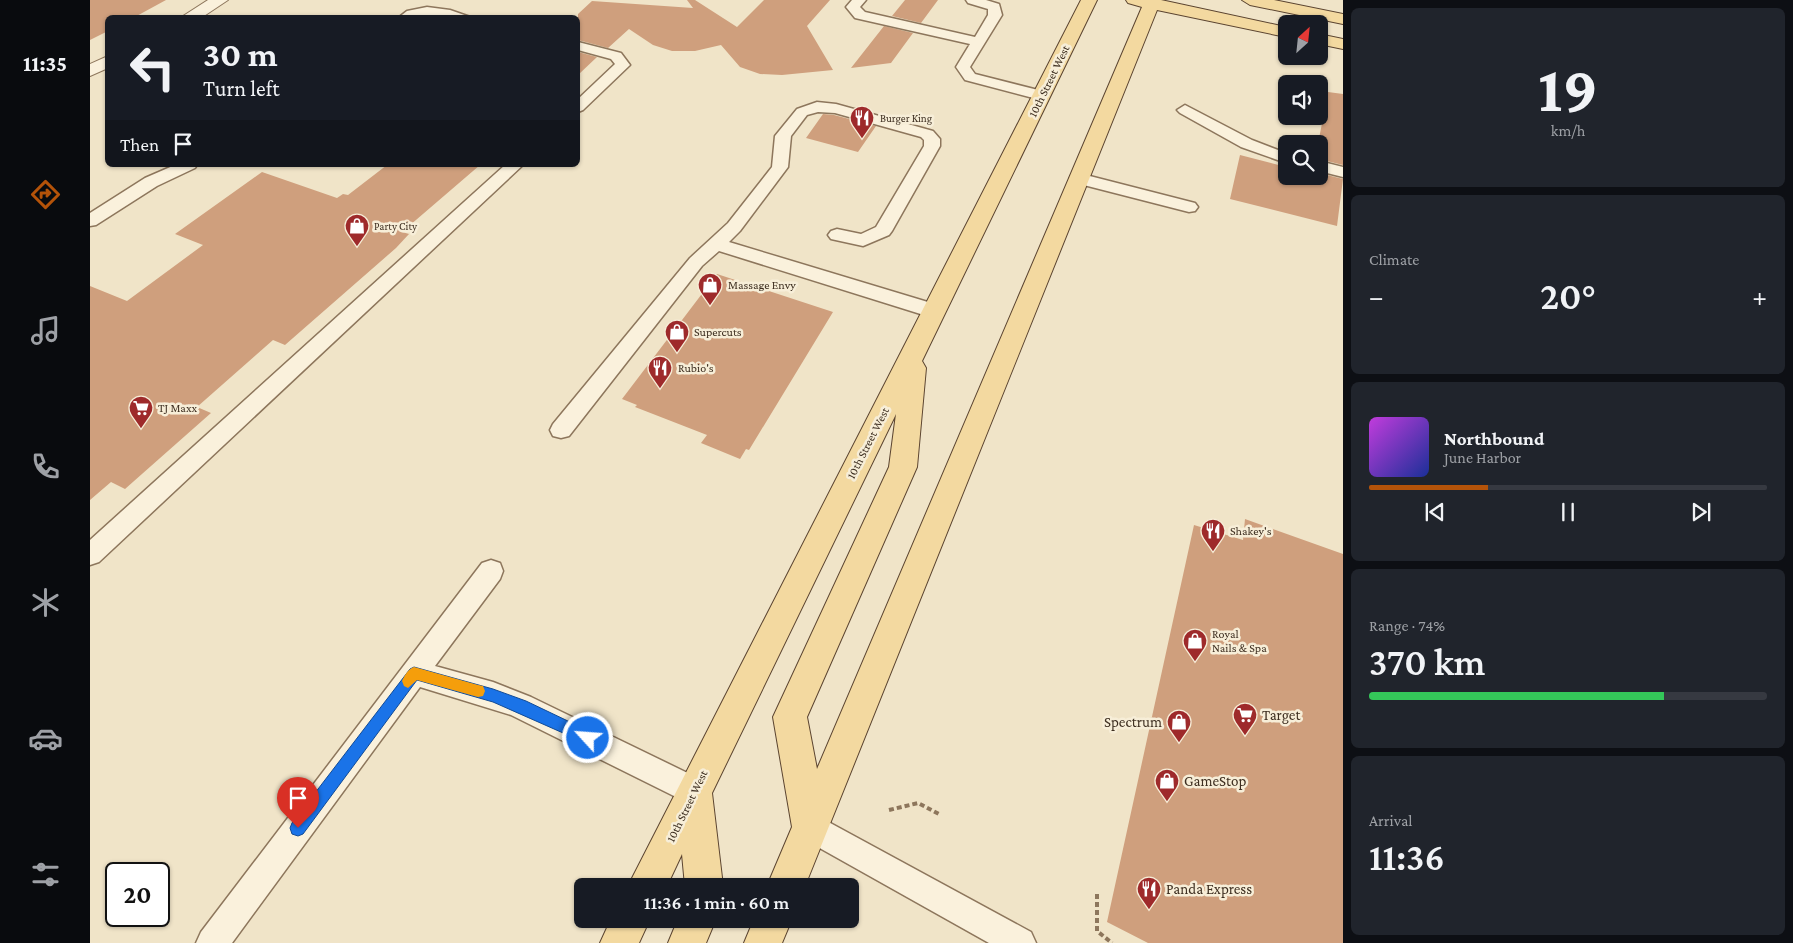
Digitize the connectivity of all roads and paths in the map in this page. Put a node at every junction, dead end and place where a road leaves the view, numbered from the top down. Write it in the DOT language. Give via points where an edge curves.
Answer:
graph roads {
  1 [pos="220,0"];
  2 [pos="858,0"];
  3 [pos="973,0"];
  4 [pos="1089,0"];
  5 [pos="1132,0"];
  6 [pos="1250,0"];
  7 [pos="1152,2"];
  8 [pos="193,15"];
  9 [pos="409,15"];
  10 [pos="456,15"];
  11 [pos="1343,19"];
  12 [pos="1278,30"];
  13 [pos="1328,41"];
  14 [pos="980,42"];
  15 [pos="1343,44"];
  16 [pos="580,47"];
  17 [pos="105,63"];
  18 [pos="90,71"];
  19 [pos="1041,95"];
  20 [pos="580,105"];
  21 [pos="1185,110"];
  22 [pos="1221,128"];
  23 [pos="1278,143"];
  24 [pos="1278,156"];
  25 [pos="184,167"];
  26 [pos="513,167"];
  27 [pos="1328,168"];
  28 [pos="1343,172"];
  29 [pos="1078,178"];
  30 [pos="1189,207"];
  31 [pos="90,221"];
  32 [pos="837,235"];
  33 [pos="716,244"];
  34 [pos="934,311"];
  35 [pos="916,349"];
  36 [pos="561,430"];
  37 [pos="90,555"];
  38 [pos="491,571"];
  39 [pos="414,673"];
  40 [pos="694,792"];
  41 [pos="889,810"];
  42 [pos="941,815"];
  43 [pos="810,827"];
  44 [pos="651,878"];
  45 [pos="703,878"];
  46 [pos="789,878"];
  47 [pos="1097,894"];
  48 [pos="626,928"];
  49 [pos="693,928"];
  50 [pos="769,928"];
  51 [pos="212,943"];
  52 [pos="619,943"];
  53 [pos="687,943"];
  54 [pos="763,943"];
  55 [pos="1020,943"];
  56 [pos="1112,943"];
  1 -- 8 [label="street"];
  2 -- 14 [label="lane" via="853,7 860,14"];
  3 -- 14 [label="lane" via="994,7 995,15"];
  4 -- 19 [label="main road, 10th Street West"];
  5 -- 7 [label="main road"];
  6 -- 11 [label="main road"];
  7 -- 12 [label="main road"];
  7 -- 29 [label="main road"];
  9 -- 10 [label="lane" via="435,9"];
  13 -- 15 [label="main road"];
  14 -- 19 [label="lane" via="963,66 970,77"];
  16 -- 20 [label="lane" via="616,56 623,65"];
  17 -- 18 [label="street"];
  19 -- 34 [label="main road, 10th Street West"];
  21 -- 22 [label="lane"];
  22 -- 23 [label="lane"];
  22 -- 24 [label="lane" via="1258,150"];
  25 -- 31 [label="lane" via="150,182"];
  26 -- 37 [label="lane"];
  27 -- 28 [label="lane"];
  29 -- 30 [label="lane"];
  29 -- 43 [label="main road"];
  32 -- 33 [label="lane" via="863,240 883,231 932,146 932,139 927,134 836,108 816,107 802,112 783,136 780,167 734,227"];
  33 -- 34 [label="lane"];
  33 -- 36 [label="lane" via="696,262"];
  34 -- 35 [label="main road, 10th Street West"];
  35 -- 40 [label="main road, 10th Street West"];
  35 -- 43 [label="main road" via="903,467 790,717"];
  38 -- 39 [label="lane"];
  39 -- 40 [label="lane" via="521,706"];
  39 -- 51 [label="lane"];
  40 -- 44 [label="main road, 10th Street West"];
  40 -- 45 [label="main road"];
  41 -- 42 [label="path" via="918,803"];
  43 -- 46 [label="main road"];
  43 -- 55 [label="lane"];
  47 -- 56 [label="path" via="1097,932"];
  48 -- 52 [label="main road"];
  49 -- 53 [label="main road"];
  50 -- 54 [label="main road"];
}
